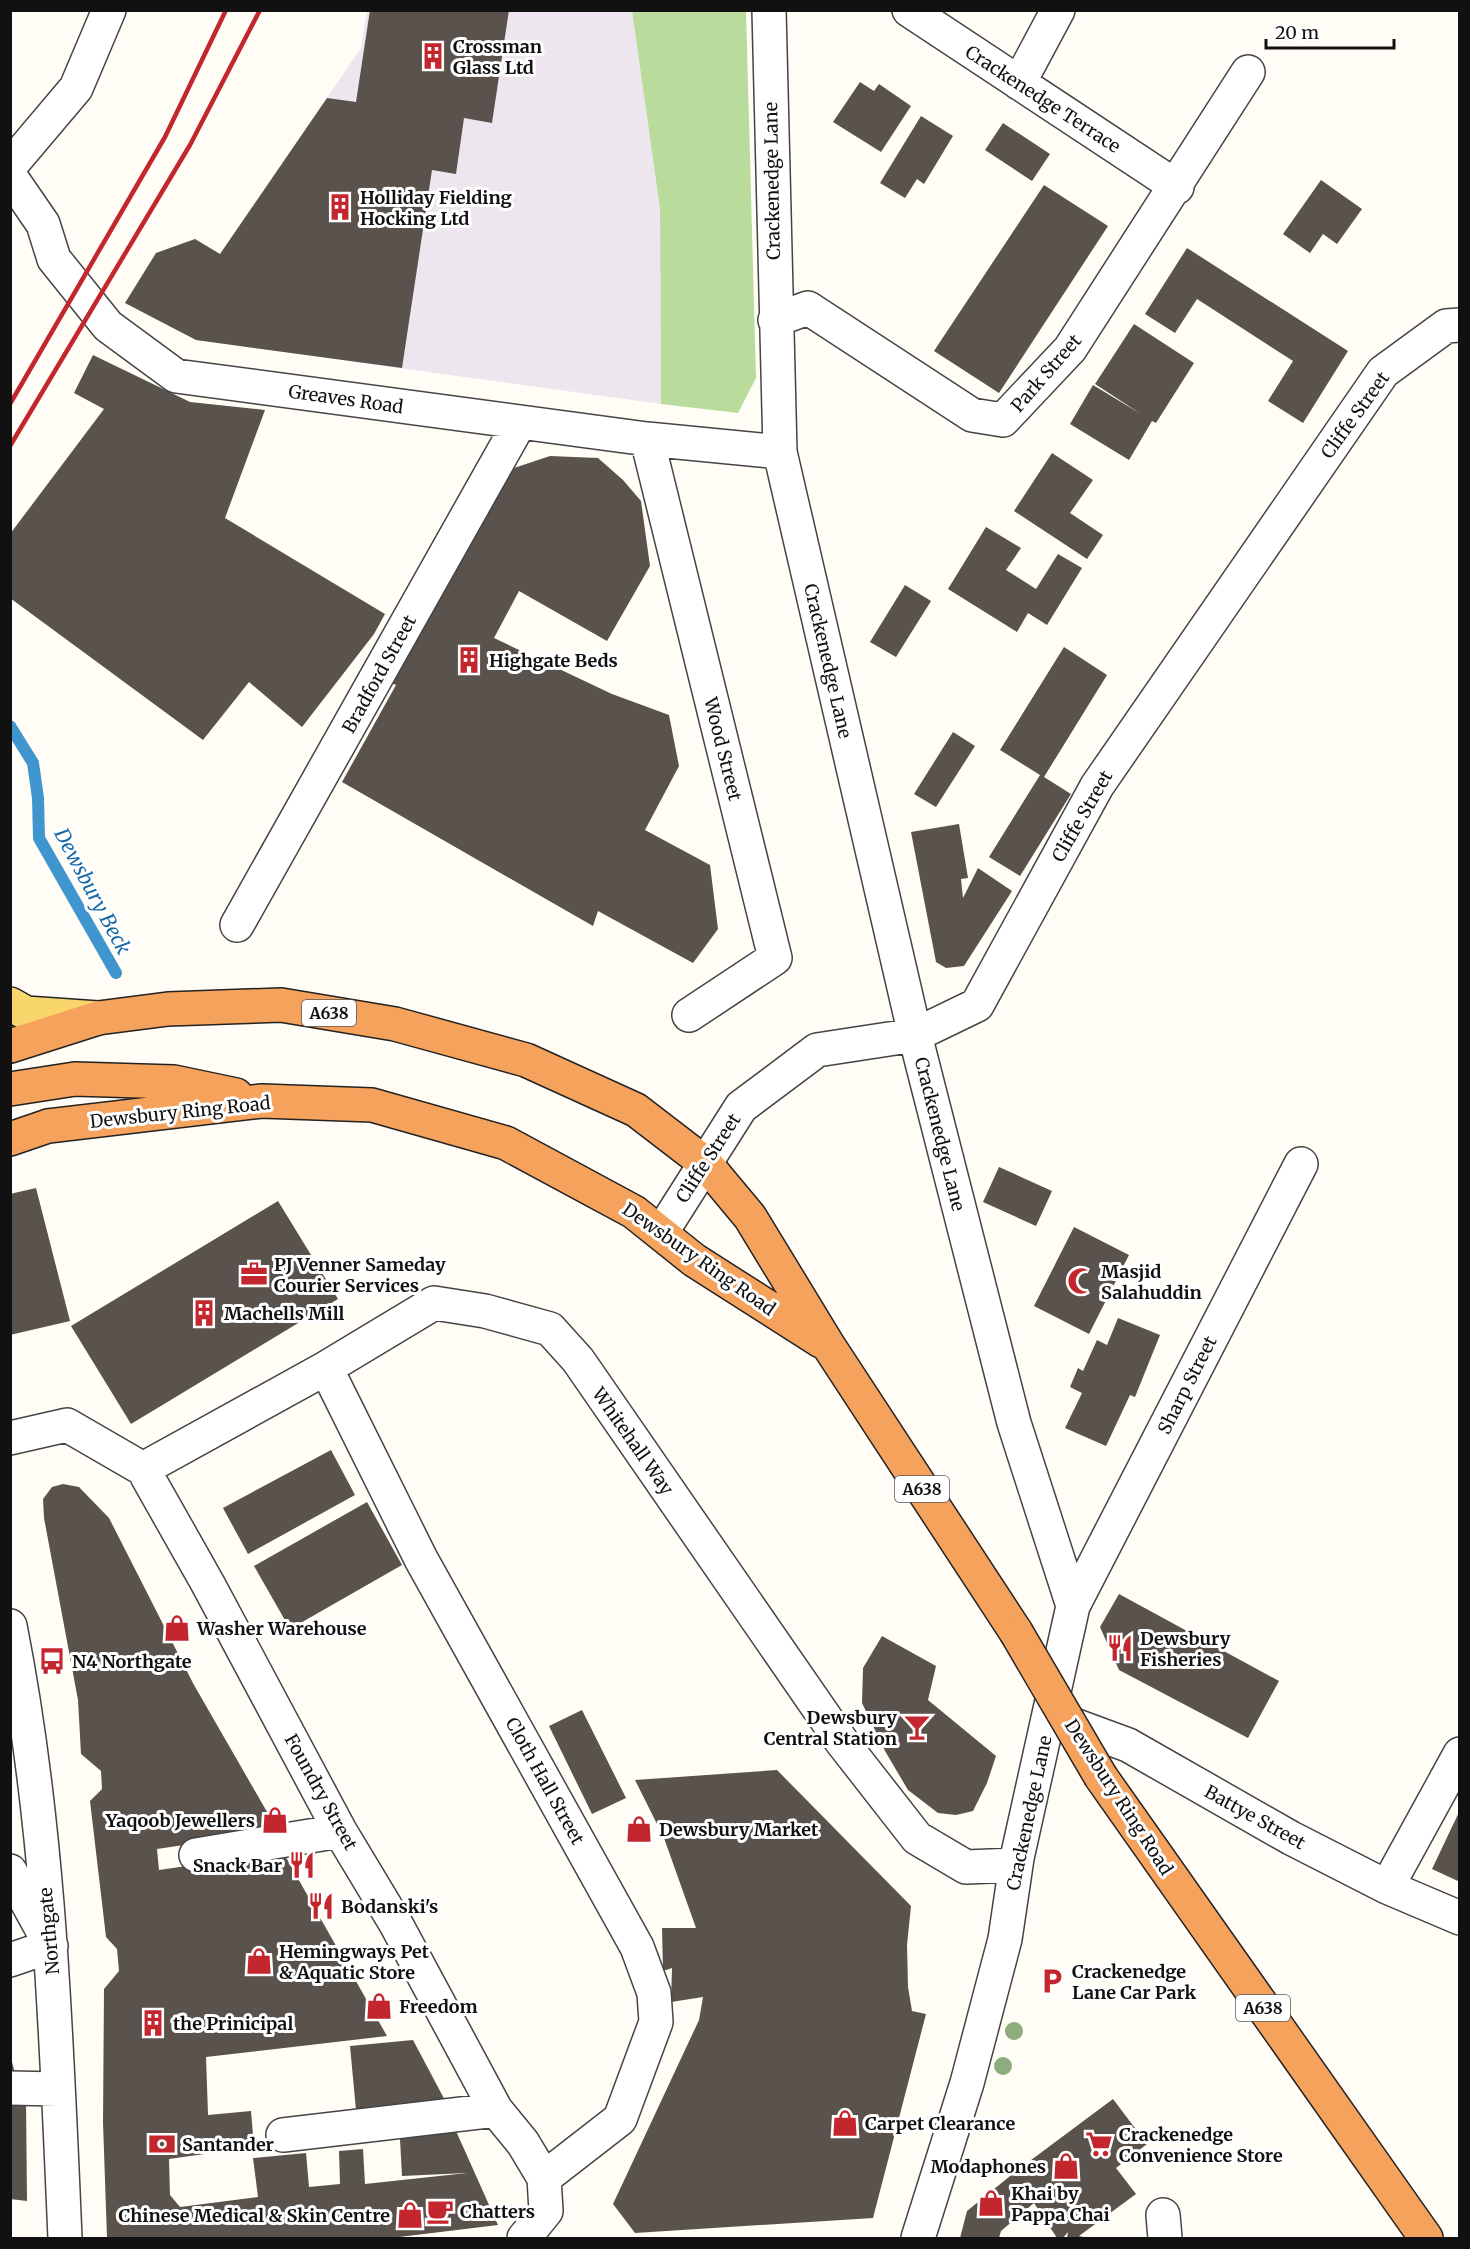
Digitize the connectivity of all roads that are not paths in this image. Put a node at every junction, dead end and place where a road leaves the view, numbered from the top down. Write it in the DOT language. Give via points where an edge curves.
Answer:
graph roads {
  1 [pos="109,10"];
  2 [pos="769,10"];
  3 [pos="909,10"];
  4 [pos="1058,10"];
  5 [pos="1248,72"];
  6 [pos="1019,83"];
  7 [pos="10,166"];
  8 [pos="10,176"];
  9 [pos="1177,187"];
  10 [pos="775,320"];
  11 [pos="1460,325"];
  12 [pos="520,422"];
  13 [pos="646,439"];
  14 [pos="780,452"];
  15 [pos="237,925"];
  16 [pos="10,1005"];
  17 [pos="689,1015"];
  18 [pos="98,1018"];
  19 [pos="915,1035"];
  20 [pos="10,1046"];
  21 [pos="10,1089"];
  22 [pos="262,1101"];
  23 [pos="10,1139"];
  24 [pos="705,1163"];
  25 [pos="1301,1164"];
  26 [pos="661,1233"];
  27 [pos="828,1345"];
  28 [pos="326,1368"];
  29 [pos="10,1438"];
  30 [pos="142,1469"];
  31 [pos="1073,1606"];
  32 [pos="10,1626"];
  33 [pos="1050,1717"];
  34 [pos="1460,1754"];
  35 [pos="340,1830"];
  36 [pos="196,1855"];
  37 [pos="1015,1864"];
  38 [pos="10,1871"];
  39 [pos="1387,1887"];
  40 [pos="1460,1918"];
  41 [pos="51,1946"];
  42 [pos="10,1960"];
  43 [pos="10,2088"];
  44 [pos="58,2089"];
  45 [pos="496,2110"];
  46 [pos="283,2135"];
  47 [pos="544,2178"];
  48 [pos="66,2238"];
  49 [pos="525,2238"];
  50 [pos="918,2238"];
  51 [pos="1426,2238"];
  1 -- 7 [label="street" via="76,88"];
  2 -- 10 [label="street, Crackenedge Lane"];
  3 -- 6 [label="street, Crackenedge Terrace"];
  4 -- 6 [label="street"];
  5 -- 9 [label="street, Park Street"];
  6 -- 9 [label="street, Crackenedge Terrace"];
  8 -- 12 [label="street, Greaves Road" via="44,224 54,259 108,326 176,376"];
  9 -- 10 [label="street, Park Street" via="1070,349 1003,420 972,416 808,308"];
  10 -- 14 [label="street, Crackenedge Lane"];
  11 -- 19 [label="street, Cliffe Street" via="1446,326 1383,372 1097,786 977,1005"];
  12 -- 13 [label="street, Greaves Road"];
  12 -- 15 [label="street, Bradford Street"];
  13 -- 14 [label="street, Greaves Road"];
  13 -- 17 [label="street, Wood Street" via="775,958"];
  14 -- 19 [label="street, Crackenedge Lane"];
  16 -- 18 [label="main road, A638" via="26,1013"];
  18 -- 20 [label="highway, Dewsbury Ring Road / A638"];
  18 -- 24 [label="highway, Dewsbury Ring Road / A638" via="168,1008 281,1005 395,1024 526,1060 636,1110"];
  19 -- 24 [label="street, Cliffe Street" via="817,1050 741,1107"];
  19 -- 31 [label="street, Crackenedge Lane" via="1014,1423"];
  21 -- 22 [label="highway" via="75,1079 174,1082"];
  22 -- 23 [label="highway, Dewsbury Ring Road / A638" via="48,1126"];
  22 -- 26 [label="highway, Dewsbury Ring Road / A638" via="372,1105 506,1143 634,1212"];
  24 -- 26 [label="street, Cliffe Street"];
  24 -- 27 [label="highway, Dewsbury Ring Road / A638" via="750,1217"];
  25 -- 31 [label="street, Sharp Street"];
  26 -- 27 [label="highway, Dewsbury Ring Road / A638" via="694,1260"];
  27 -- 51 [label="highway, Dewsbury Ring Road / A638, bridge" via="1016,1632 1101,1777"];
  28 -- 30 [label="street, Whitehall Way"];
  28 -- 37 [label="street, Whitehall Way" via="434,1303 485,1311 550,1329 578,1360 843,1742 917,1838 966,1867"];
  28 -- 47 [label="street, Cloth Hall Street" via="421,1559 632,1938 654,1993 656,2022 620,2119"];
  29 -- 30 [label="street, Foundry Street" via="67,1425"];
  30 -- 35 [label="street, Foundry Street"];
  31 -- 33 [label="street, Crackenedge Lane"];
  32 -- 41 [label="street, Northgate" via="34,1780"];
  33 -- 37 [label="street, Crackenedge Lane"];
  33 -- 39 [label="street, Battye Street" via="1128,1745 1291,1838"];
  34 -- 39 [label="street"];
  35 -- 36 [label="street"];
  35 -- 45 [label="street, Foundry Street" via="396,1924"];
  37 -- 50 [label="street, Crackenedge Lane" via="1005,1939 973,2061"];
  38 -- 41 [label="street"];
  39 -- 40 [label="street, Battye Street"];
  41 -- 42 [label="street"];
  41 -- 44 [label="street, Northgate"];
  43 -- 44 [label="street"];
  44 -- 48 [label="street, Northgate"];
  45 -- 46 [label="street"];
  45 -- 47 [label="street, Foundry Street" via="523,2143"];
  47 -- 49 [label="street, Foundry Street" via="546,2211"];
}
